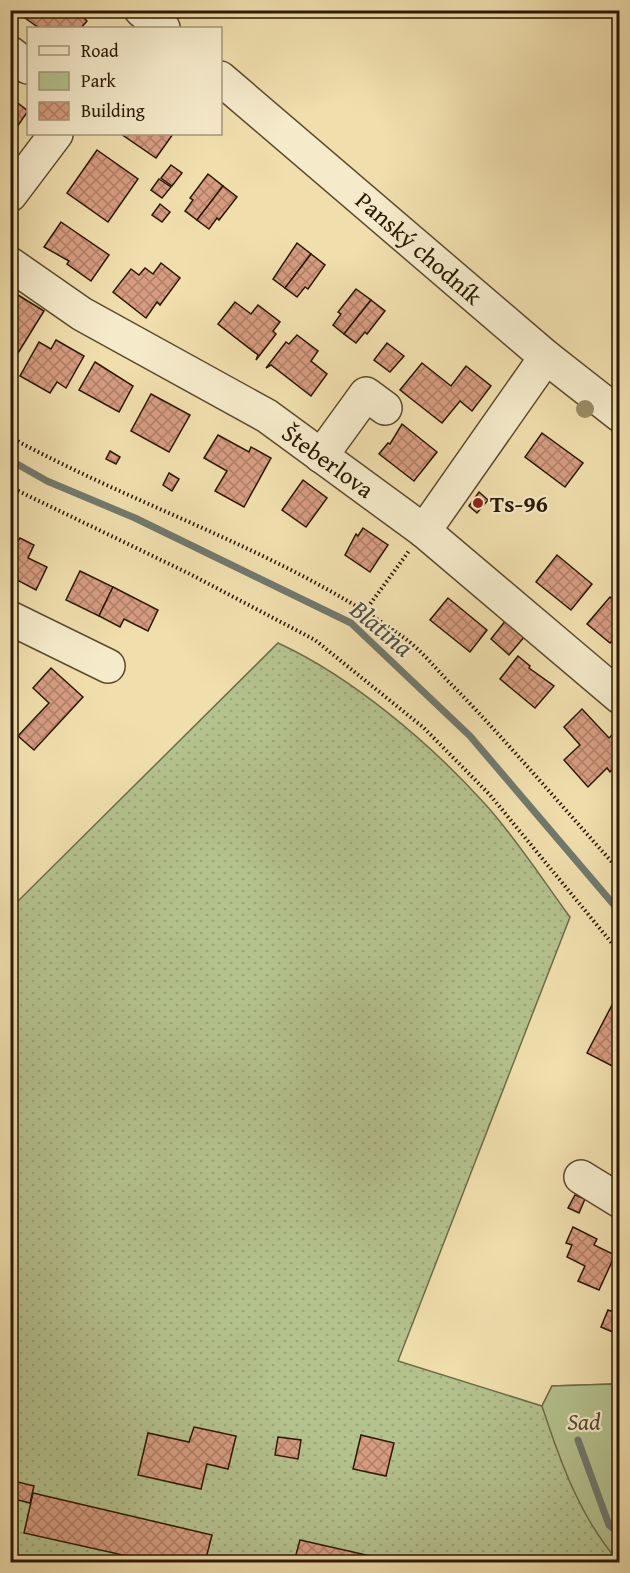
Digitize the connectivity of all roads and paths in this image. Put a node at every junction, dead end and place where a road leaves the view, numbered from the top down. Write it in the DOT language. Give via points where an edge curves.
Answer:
graph roads {
  1 [pos="10,53"];
  2 [pos="27,66"];
  3 [pos="222,80"];
  4 [pos="55,135"];
  5 [pos="10,195"];
  6 [pos="10,264"];
  7 [pos="546,357"];
  8 [pos="385,408"];
  9 [pos="620,415"];
  10 [pos="10,437"];
  11 [pos="321,456"];
  12 [pos="10,487"];
  13 [pos="424,531"];
  14 [pos="365,611"];
  15 [pos="10,618"];
  16 [pos="108,666"];
  17 [pos="620,697"];
  18 [pos="620,871"];
  19 [pos="620,953"];
  20 [pos="581,1177"];
  21 [pos="620,1201"];
  1 -- 2 [label="street"];
  3 -- 7 [label="street, Panský chodník"];
  4 -- 5 [label="street"];
  6 -- 11 [label="street, Šteberlova" via="82,314 267,416"];
  7 -- 9 [label="street, Panský chodník"];
  7 -- 13 [label="street"];
  8 -- 11 [label="street" via="366,394"];
  10 -- 14 [label="path" via="302,576"];
  11 -- 13 [label="street, Šteberlova"];
  12 -- 19 [label="path" via="315,640 424,728 490,795"];
  13 -- 14 [label="path"];
  13 -- 17 [label="street, Šteberlova"];
  14 -- 18 [label="path" via="406,639 477,711"];
  15 -- 16 [label="street"];
  20 -- 21 [label="street"];
}
